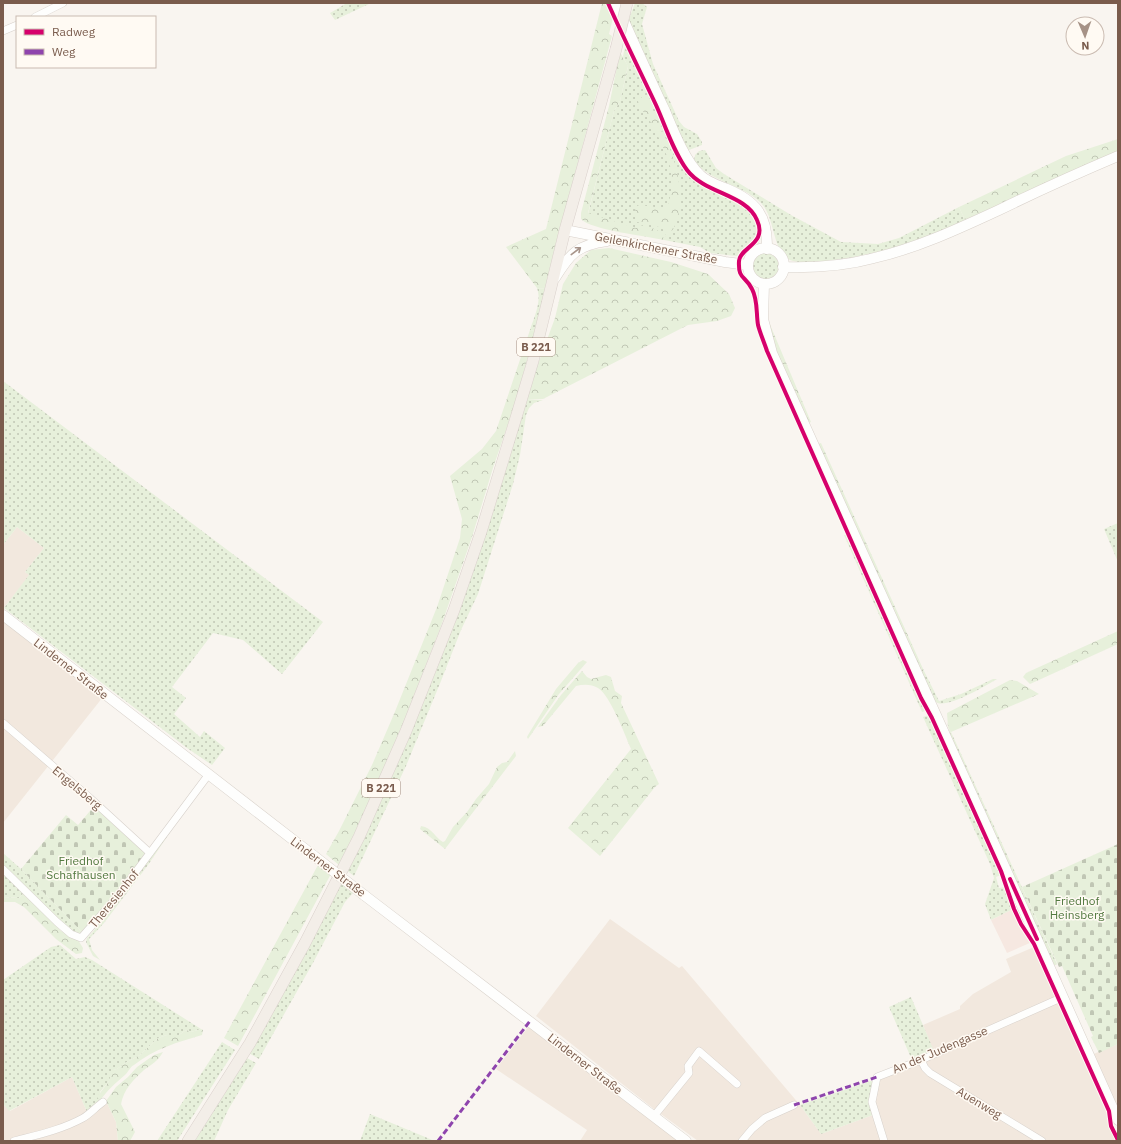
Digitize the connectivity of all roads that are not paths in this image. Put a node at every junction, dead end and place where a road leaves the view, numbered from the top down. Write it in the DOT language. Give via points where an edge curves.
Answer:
graph roads {
  1 [pos="63,3"];
  2 [pos="616,3"];
  3 [pos="627,3"];
  4 [pos="37,16"];
  5 [pos="16,25"];
  6 [pos="3,31"];
  7 [pos="1118,156"];
  8 [pos="565,230"];
  9 [pos="613,240"];
  10 [pos="767,248"];
  11 [pos="748,265"];
  12 [pos="783,267"];
  13 [pos="552,282"];
  14 [pos="764,284"];
  15 [pos="3,615"];
  16 [pos="3,723"];
  17 [pos="209,774"];
  18 [pos="150,853"];
  19 [pos="3,869"];
  20 [pos="1063,997"];
  21 [pos="921,1060"];
  22 [pos="736,1084"];
  23 [pos="103,1102"];
  24 [pos="794,1105"];
  25 [pos="654,1116"];
  26 [pos="1118,1120"];
  27 [pos="14,1141"];
  28 [pos="188,1141"];
  29 [pos="686,1141"];
  30 [pos="742,1141"];
  31 [pos="884,1141"];
  32 [pos="1042,1141"];
  1 -- 4 [label="street"];
  2 -- 10 [label="main road" via="692,166 700,176 744,197 758,209 767,233"];
  3 -- 8 [label="main road, B 221, bridge"];
  5 -- 6 [label="street"];
  7 -- 12 [label="main road" via="965,226 873,259 813,268"];
  8 -- 9 [label="main road, Geilenkirchener Straße"];
  8 -- 13 [label="main road, B 221"];
  9 -- 11 [label="main road, Geilenkirchener Straße"];
  13 -- 9 [label="main road, one-way" via="570,256 581,247"];
  10 -- 11 [label="main road" via="755,252"];
  10 -- 12 [label="main road" via="778,254"];
  11 -- 14 [label="main road" via="753,279"];
  12 -- 14 [label="main road" via="778,279"];
  13 -- 28 [label="main road, B 221" via="533,361 481,532 454,610 406,732 359,837 304,943 250,1042"];
  14 -- 20 [label="main road" via="763,319 772,353"];
  15 -- 17 [label="main road, Linderner Straße"];
  16 -- 18 [label="street, Engelsberg"];
  17 -- 18 [label="street, Theresienhof"];
  17 -- 25 [label="main road, Linderner Straße, bridge"];
  18 -- 19 [label="street, Theresienhof" via="118,897 81,938 71,934 57,922"];
  20 -- 21 [label="street, An der Judengasse"];
  20 -- 26 [label="main road"];
  21 -- 31 [label="street, An der Judengasse" via="878,1077 872,1102"];
  21 -- 32 [label="street, Auenweg" via="930,1073"];
  22 -- 25 [label="street" via="699,1051 688,1066 689,1073"];
  23 -- 27 [label="street" via="83,1117 66,1125 44,1134"];
  24 -- 30 [label="street" via="765,1118"];
  25 -- 29 [label="main road, Linderner Straße"];
}
